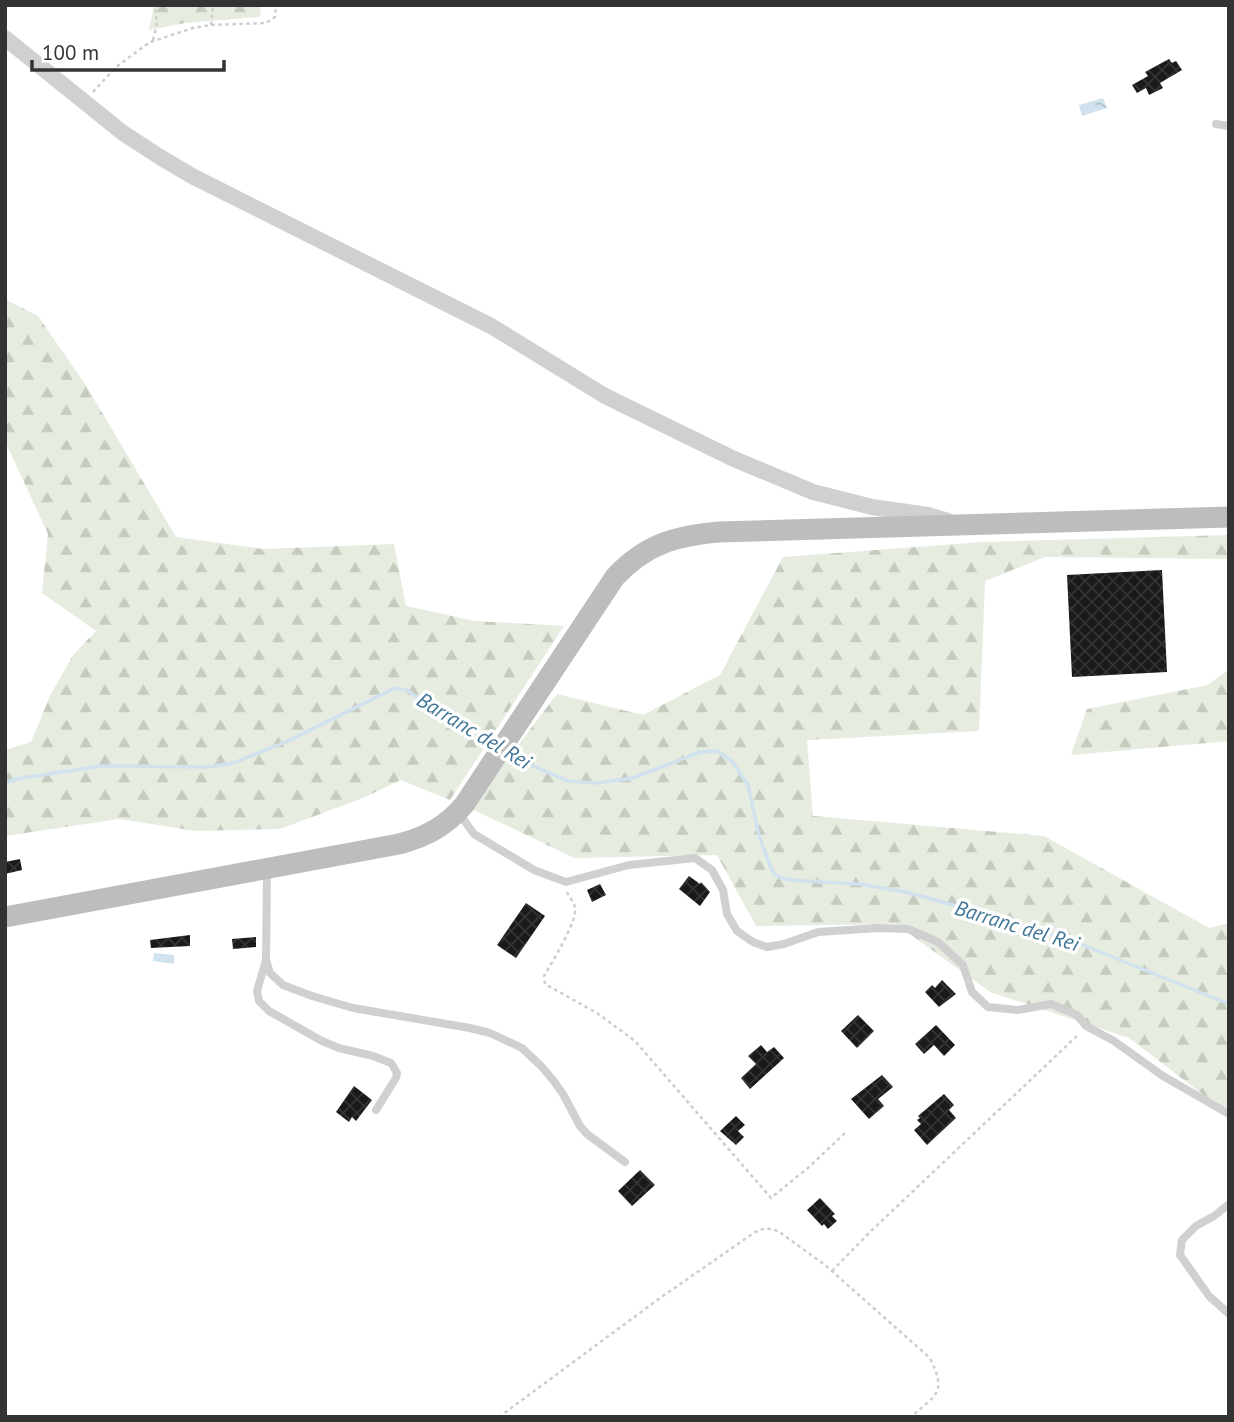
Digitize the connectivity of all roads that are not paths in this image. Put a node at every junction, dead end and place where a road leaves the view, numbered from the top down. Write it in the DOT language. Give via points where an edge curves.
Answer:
graph roads {
  1 [pos="5,38"];
  2 [pos="1216,124"];
  3 [pos="1229,126"];
  4 [pos="1229,517"];
  5 [pos="961,525"];
  6 [pos="461,808"];
  7 [pos="267,868"];
  8 [pos="5,917"];
  9 [pos="266,960"];
  10 [pos="376,1110"];
  11 [pos="1229,1114"];
  12 [pos="625,1162"];
  13 [pos="1229,1204"];
  14 [pos="1229,1314"];
  1 -- 5 [label="street" via="123,133 192,176 491,326 605,396 813,492"];
  2 -- 3 [label="lane"];
  4 -- 5 [label="main road"];
  5 -- 6 [label="main road" via="719,532 663,542 615,577"];
  6 -- 7 [label="main road" via="441,827 409,841"];
  6 -- 11 [label="lane" via="474,834 534,870 566,882 629,865 695,858 718,880 737,931 766,947 818,932 908,929 938,942 963,965 972,992 988,1007 1018,1010 1051,1003 1077,1015 1086,1026"];
  7 -- 8 [label="main road"];
  7 -- 9 [label="lane"];
  9 -- 10 [label="lane" via="257,998 261,1004 322,1041 391,1063 397,1073 394,1083"];
  9 -- 12 [label="lane" via="270,973 283,985 312,996 353,1008 470,1028 522,1048 553,1080 587,1134"];
  13 -- 14 [label="lane" via="1182,1240 1180,1255 1209,1296"];
}
